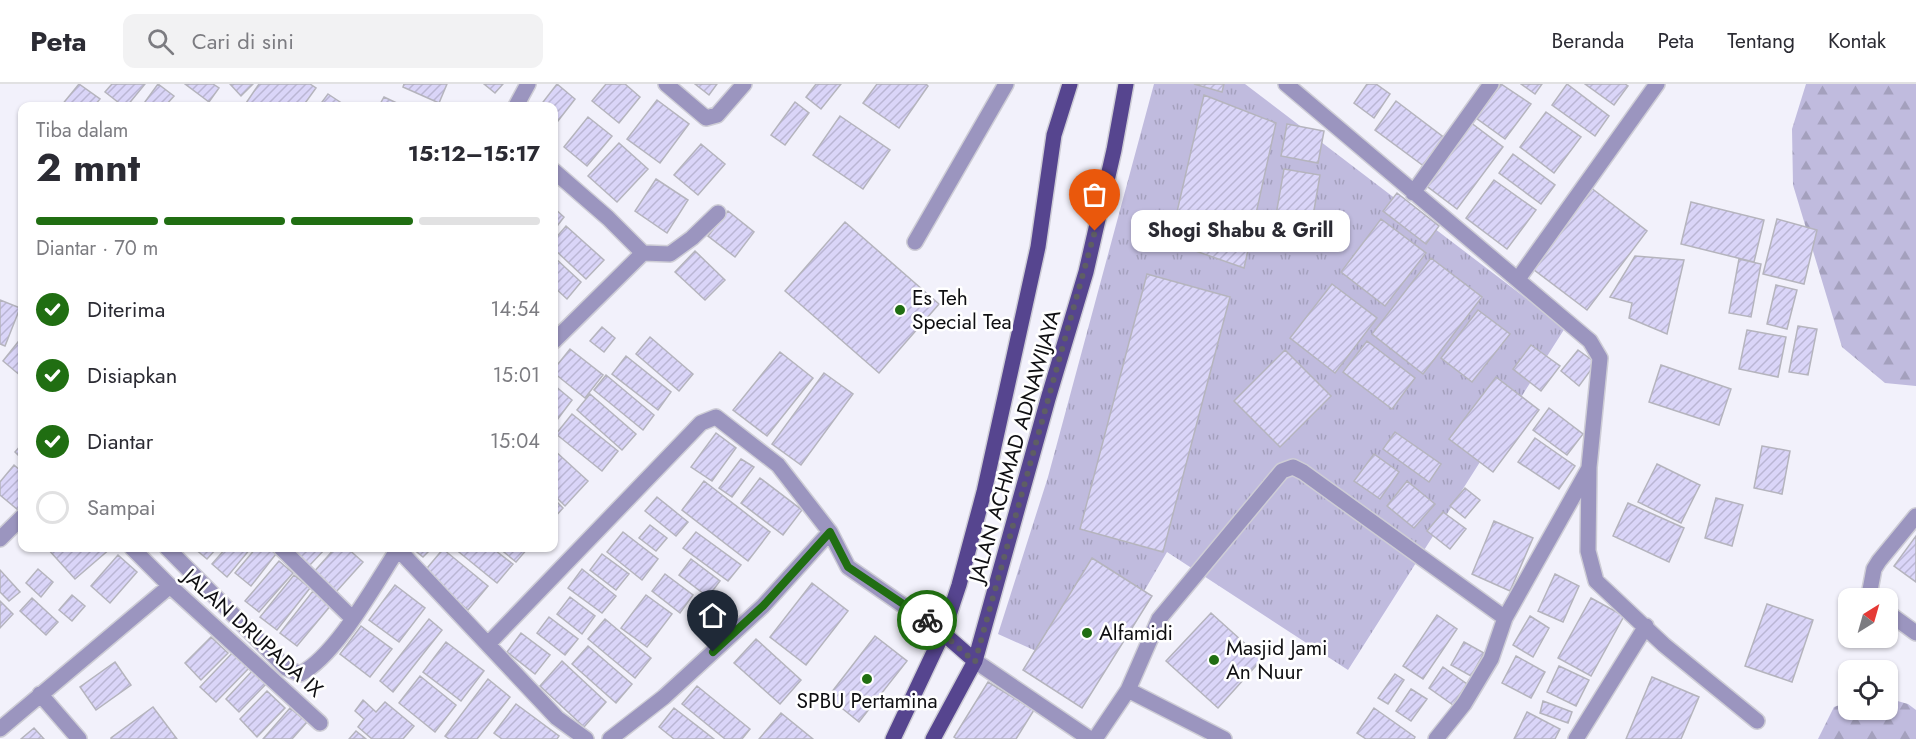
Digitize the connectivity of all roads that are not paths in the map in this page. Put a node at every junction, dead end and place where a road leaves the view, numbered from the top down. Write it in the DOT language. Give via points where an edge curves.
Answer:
graph roads {
  1 [pos="528,84"];
  2 [pos="666,84"];
  3 [pos="744,84"];
  4 [pos="1006,84"];
  5 [pos="1070,84"];
  6 [pos="1126,84"];
  7 [pos="1491,84"];
  8 [pos="1657,84"];
  9 [pos="1293,86"];
  10 [pos="518,102"];
  11 [pos="558,174"];
  12 [pos="1413,193"];
  13 [pos="718,213"];
  14 [pos="915,242"];
  15 [pos="643,254"];
  16 [pos="1518,279"];
  17 [pos="558,337"];
  18 [pos="1589,467"];
  19 [pos="1913,519"];
  20 [pos="18,521"];
  21 [pos="830,532"];
  22 [pos="0,539"];
  23 [pos="136,552"];
  24 [pos="170,552"];
  25 [pos="285,552"];
  26 [pos="394,552"];
  27 [pos="401,552"];
  28 [pos="170,586"];
  29 [pos="1870,588"];
  30 [pos="352,618"];
  31 [pos="1504,618"];
  32 [pos="1898,620"];
  33 [pos="1646,626"];
  34 [pos="943,633"];
  35 [pos="1916,633"];
  36 [pos="489,643"];
  37 [pos="975,662"];
  38 [pos="1128,690"];
  39 [pos="40,694"];
  40 [pos="1757,721"];
  41 [pos="320,723"];
  42 [pos="0,729"];
  43 [pos="79,739"];
  44 [pos="586,739"];
  45 [pos="610,739"];
  46 [pos="893,739"];
  47 [pos="933,739"];
  48 [pos="1090,739"];
  49 [pos="1095,739"];
  50 [pos="1224,739"];
  51 [pos="1436,739"];
  52 [pos="1576,739"];
  1 -- 10 [label="street"];
  2 -- 3 [label="street" via="706,118 717,115"];
  4 -- 14 [label="street"];
  5 -- 34 [label="main road, JALAN ACHMAD ADNAWIJAYA" via="1054,135 1038,247 984,492"];
  6 -- 37 [label="main road, JALAN ACHMAD ADNAWIJAYA" via="1086,272"];
  7 -- 12 [label="street"];
  8 -- 16 [label="street"];
  9 -- 12 [label="street"];
  11 -- 15 [label="street"];
  12 -- 16 [label="street"];
  13 -- 15 [label="street" via="670,254"];
  15 -- 17 [label="street"];
  16 -- 18 [label="street" via="1573,324 1600,358"];
  18 -- 31 [label="street"];
  18 -- 33 [label="street" via="1588,551 1596,581"];
  19 -- 29 [label="street" via="1874,569"];
  20 -- 22 [label="street"];
  21 -- 34 [label="street" via="848,567"];
  21 -- 36 [label="street" via="778,465 716,417 700,423"];
  21 -- 45 [label="street" via="763,606 664,697"];
  23 -- 28 [label="street, JALAN DRUPADA IX"];
  24 -- 30 [label="street" via="286,668 300,674 315,666"];
  25 -- 30 [label="street"];
  26 -- 30 [label="street"];
  27 -- 36 [label="street"];
  28 -- 39 [label="street"];
  28 -- 41 [label="street, JALAN DRUPADA IX"];
  31 -- 38 [label="street" via="1293,467 1282,471 1158,619"];
  31 -- 51 [label="street" via="1491,658 1464,704"];
  32 -- 35 [label="street"];
  33 -- 40 [label="street"];
  33 -- 52 [label="street"];
  34 -- 37 [label="main road"];
  34 -- 46 [label="main road, JALAN ACHMAD ADNAWIJAYA"];
  36 -- 44 [label="street" via="557,718"];
  37 -- 47 [label="main road, JALAN ACHMAD ADNAWIJAYA"];
  37 -- 48 [label="street"];
  38 -- 49 [label="street"];
  38 -- 50 [label="street"];
  39 -- 42 [label="street"];
  39 -- 43 [label="street"];
}
